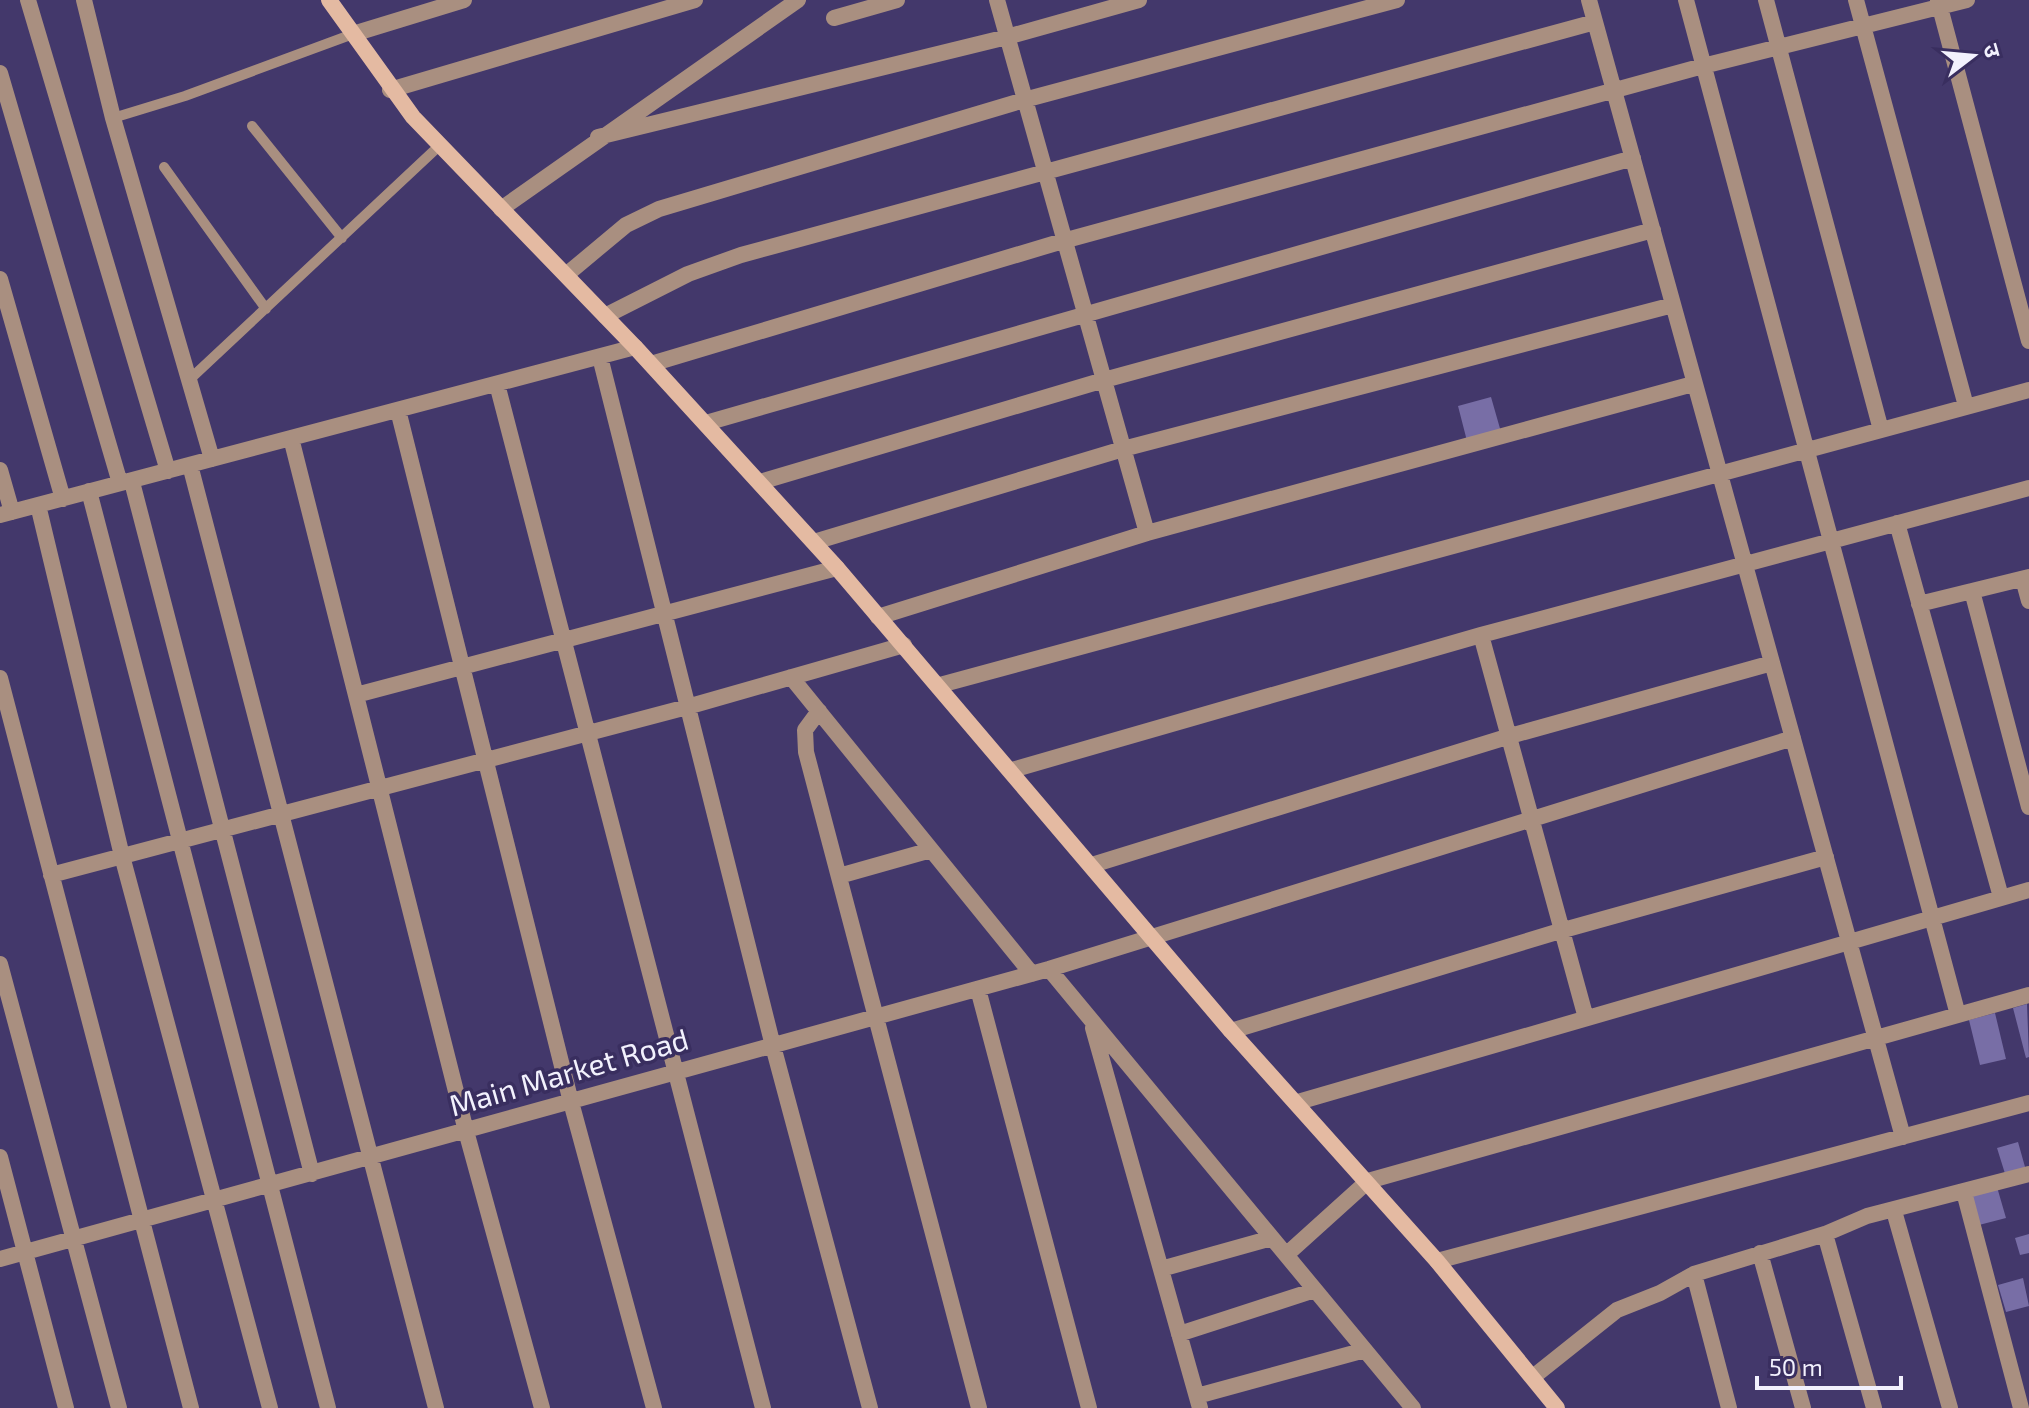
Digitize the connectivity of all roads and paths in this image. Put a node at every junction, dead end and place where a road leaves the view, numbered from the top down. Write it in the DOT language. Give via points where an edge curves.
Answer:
graph roads {
  1 [pos="28,0"];
  2 [pos="84,0"];
  3 [pos="329,0"];
  4 [pos="464,0"];
  5 [pos="695,0"];
  6 [pos="897,0"];
  7 [pos="997,0"];
  8 [pos="1139,0"];
  9 [pos="1397,0"];
  10 [pos="1589,0"];
  11 [pos="1686,0"];
  12 [pos="1766,0"];
  13 [pos="1856,0"];
  14 [pos="1967,0"];
  15 [pos="789,3"];
  16 [pos="1940,4"];
  17 [pos="1101,5"];
  18 [pos="834,18"];
  19 [pos="1595,22"];
  20 [pos="1862,28"];
  21 [pos="353,34"];
  22 [pos="1007,37"];
  23 [pos="1778,47"];
  24 [pos="1703,66"];
  25 [pos="0,73"];
  26 [pos="390,90"];
  27 [pos="1614,90"];
  28 [pos="1024,100"];
  29 [pos="113,118"];
  30 [pos="252,126"];
  31 [pos="598,137"];
  32 [pos="439,146"];
  33 [pos="1633,158"];
  34 [pos="164,167"];
  35 [pos="1044,173"];
  36 [pos="501,209"];
  37 [pos="1653,230"];
  38 [pos="342,238"];
  39 [pos="1063,241"];
  40 [pos="566,275"];
  41 [pos="0,279"];
  42 [pos="1673,305"];
  43 [pos="266,309"];
  44 [pos="1085,313"];
  45 [pos="605,316"];
  46 [pos="2029,341"];
  47 [pos="635,347"];
  48 [pos="600,357"];
  49 [pos="651,364"];
  50 [pos="1104,380"];
  51 [pos="188,381"];
  52 [pos="497,384"];
  53 [pos="1693,384"];
  54 [pos="2029,390"];
  55 [pos="1966,406"];
  56 [pos="398,410"];
  57 [pos="706,423"];
  58 [pos="1881,430"];
  59 [pos="291,438"];
  60 [pos="1123,449"];
  61 [pos="1806,450"];
  62 [pos="212,459"];
  63 [pos="190,465"];
  64 [pos="0,470"];
  65 [pos="168,471"];
  66 [pos="1720,473"];
  67 [pos="126,482"];
  68 [pos="760,482"];
  69 [pos="2029,488"];
  70 [pos="89,491"];
  71 [pos="63,499"];
  72 [pos="38,505"];
  73 [pos="6,513"];
  74 [pos="1897,523"];
  75 [pos="1147,533"];
  76 [pos="1831,541"];
  77 [pos="814,542"];
  78 [pos="1745,564"];
  79 [pos="837,568"];
  80 [pos="2026,578"];
  81 [pos="1972,591"];
  82 [pos="2029,601"];
  83 [pos="1919,604"];
  84 [pos="664,614"];
  85 [pos="878,617"];
  86 [pos="1481,635"];
  87 [pos="564,640"];
  88 [pos="904,645"];
  89 [pos="1772,663"];
  90 [pos="462,667"];
  91 [pos="791,677"];
  92 [pos="0,678"];
  93 [pos="940,685"];
  94 [pos="356,695"];
  95 [pos="687,707"];
  96 [pos="819,711"];
  97 [pos="587,733"];
  98 [pos="1510,736"];
  99 [pos="1793,738"];
  100 [pos="486,760"];
  101 [pos="1012,770"];
  102 [pos="379,788"];
  103 [pos="2029,807"];
  104 [pos="280,814"];
  105 [pos="1531,819"];
  106 [pos="221,830"];
  107 [pos="180,841"];
  108 [pos="931,850"];
  109 [pos="122,856"];
  110 [pos="1826,857"];
  111 [pos="1092,865"];
  112 [pos="51,875"];
  113 [pos="839,876"];
  114 [pos="2029,890"];
  115 [pos="2001,897"];
  116 [pos="1931,917"];
  117 [pos="1560,931"];
  118 [pos="1152,937"];
  119 [pos="1849,941"];
  120 [pos="0,964"];
  121 [pos="1041,972"];
  122 [pos="978,989"];
  123 [pos="2029,995"];
  124 [pos="1958,1015"];
  125 [pos="875,1017"];
  126 [pos="1586,1018"];
  127 [pos="1091,1021"];
  128 [pos="1231,1031"];
  129 [pos="1875,1038"];
  130 [pos="773,1046"];
  131 [pos="674,1073"];
  132 [pos="571,1102"];
  133 [pos="1298,1102"];
  134 [pos="2029,1103"];
  135 [pos="466,1131"];
  136 [pos="1903,1137"];
  137 [pos="0,1157"];
  138 [pos="369,1158"];
  139 [pos="312,1174"];
  140 [pos="2029,1174"];
  141 [pos="1368,1181"];
  142 [pos="270,1186"];
  143 [pos="1964,1192"];
  144 [pos="214,1201"];
  145 [pos="1894,1211"];
  146 [pos="141,1221"];
  147 [pos="1825,1234"];
  148 [pos="1272,1238"];
  149 [pos="73,1240"];
  150 [pos="25,1252"];
  151 [pos="1760,1253"];
  152 [pos="1286,1255"];
  153 [pos="0,1259"];
  154 [pos="1437,1261"];
  155 [pos="1161,1269"];
  156 [pos="1694,1274"];
  157 [pos="1315,1290"];
  158 [pos="1179,1334"];
  159 [pos="1365,1350"];
  160 [pos="1533,1377"];
  161 [pos="1198,1402"];
  162 [pos="66,1408"];
  163 [pos="119,1408"];
  164 [pos="191,1408"];
  165 [pos="270,1408"];
  166 [pos="328,1408"];
  167 [pos="436,1408"];
  168 [pos="542,1408"];
  169 [pos="654,1408"];
  170 [pos="763,1408"];
  171 [pos="870,1408"];
  172 [pos="979,1408"];
  173 [pos="1089,1408"];
  174 [pos="1413,1408"];
  175 [pos="1557,1408"];
  176 [pos="1729,1408"];
  177 [pos="1803,1408"];
  178 [pos="1874,1408"];
  179 [pos="1950,1408"];
  180 [pos="2021,1408"];
  1 -- 65 [label="street"];
  2 -- 29 [label="street"];
  3 -- 21 [label="street"];
  4 -- 21 [label="street"];
  5 -- 26 [label="street"];
  6 -- 18 [label="street"];
  7 -- 22 [label="street"];
  8 -- 17 [label="street"];
  9 -- 28 [label="street"];
  10 -- 19 [label="street"];
  11 -- 24 [label="street"];
  12 -- 23 [label="street"];
  13 -- 20 [label="street"];
  14 -- 16 [label="street"];
  15 -- 31 [label="street"];
  16 -- 20 [label="street"];
  16 -- 46 [label="street"];
  17 -- 22 [label="street"];
  19 -- 27 [label="street"];
  19 -- 35 [label="street"];
  20 -- 23 [label="street"];
  20 -- 55 [label="street"];
  21 -- 26 [label="street"];
  21 -- 29 [label="lane"];
  22 -- 28 [label="street"];
  22 -- 31 [label="street"];
  23 -- 24 [label="street"];
  23 -- 58 [label="street"];
  24 -- 27 [label="street"];
  24 -- 61 [label="street"];
  25 -- 67 [label="street"];
  26 -- 32 [label="street"];
  27 -- 33 [label="street"];
  27 -- 39 [label="street"];
  28 -- 35 [label="street"];
  28 -- 40 [label="street" via="659,209 626,225"];
  29 -- 51 [label="street"];
  30 -- 38 [label="lane"];
  31 -- 36 [label="street"];
  32 -- 36 [label="street"];
  32 -- 38 [label="lane"];
  33 -- 37 [label="street"];
  33 -- 44 [label="street"];
  34 -- 43 [label="lane"];
  35 -- 39 [label="street"];
  35 -- 45 [label="street" via="741,255 688,274"];
  36 -- 40 [label="street"];
  37 -- 42 [label="street"];
  37 -- 50 [label="street"];
  38 -- 43 [label="lane"];
  39 -- 44 [label="street"];
  39 -- 49 [label="street"];
  40 -- 45 [label="street"];
  41 -- 71 [label="street"];
  42 -- 53 [label="street"];
  42 -- 60 [label="street"];
  43 -- 51 [label="lane"];
  44 -- 50 [label="street"];
  44 -- 57 [label="street"];
  45 -- 47 [label="street"];
  47 -- 48 [label="street"];
  47 -- 49 [label="street"];
  48 -- 52 [label="street"];
  48 -- 84 [label="street"];
  49 -- 57 [label="street"];
  50 -- 60 [label="street"];
  50 -- 68 [label="street"];
  51 -- 62 [label="street"];
  52 -- 56 [label="street"];
  52 -- 87 [label="street"];
  53 -- 66 [label="street"];
  53 -- 75 [label="street"];
  54 -- 55 [label="street"];
  55 -- 58 [label="street"];
  56 -- 59 [label="street"];
  56 -- 90 [label="street"];
  57 -- 68 [label="street"];
  58 -- 61 [label="street"];
  59 -- 62 [label="street"];
  59 -- 94 [label="street"];
  60 -- 75 [label="street"];
  60 -- 77 [label="street"];
  61 -- 66 [label="street"];
  61 -- 76 [label="street"];
  62 -- 63 [label="street"];
  63 -- 65 [label="street"];
  63 -- 104 [label="street"];
  64 -- 73 [label="street"];
  65 -- 67 [label="street"];
  66 -- 78 [label="street"];
  66 -- 93 [label="street"];
  67 -- 70 [label="street"];
  67 -- 106 [label="street"];
  68 -- 77 [label="street"];
  69 -- 74 [label="street"];
  70 -- 71 [label="street"];
  70 -- 107 [label="street"];
  71 -- 72 [label="street"];
  72 -- 73 [label="street"];
  72 -- 109 [label="street"];
  74 -- 76 [label="street"];
  74 -- 83 [label="street"];
  75 -- 85 [label="street"];
  76 -- 78 [label="street"];
  76 -- 116 [label="street"];
  77 -- 79 [label="street"];
  78 -- 86 [label="street"];
  78 -- 89 [label="street"];
  79 -- 84 [label="street"];
  79 -- 85 [label="street"];
  80 -- 81 [label="street"];
  80 -- 82 [label="street"];
  81 -- 83 [label="street"];
  81 -- 103 [label="street"];
  83 -- 115 [label="street"];
  84 -- 87 [label="street"];
  84 -- 95 [label="street"];
  85 -- 88 [label="street"];
  86 -- 98 [label="street"];
  86 -- 101 [label="street"];
  87 -- 90 [label="street"];
  87 -- 97 [label="street"];
  88 -- 91 [label="street"];
  88 -- 93 [label="street"];
  89 -- 98 [label="street"];
  89 -- 99 [label="street"];
  90 -- 94 [label="street"];
  90 -- 100 [label="street"];
  91 -- 95 [label="street"];
  91 -- 96 [label="street"];
  92 -- 112 [label="street"];
  93 -- 101 [label="street"];
  94 -- 102 [label="street"];
  95 -- 97 [label="street"];
  95 -- 130 [label="street"];
  96 -- 108 [label="street"];
  96 -- 113 [label="street" via="804,738"];
  97 -- 100 [label="street"];
  97 -- 131 [label="street"];
  98 -- 105 [label="street"];
  98 -- 111 [label="street"];
  99 -- 105 [label="street, Main Market Road"];
  99 -- 110 [label="street"];
  100 -- 102 [label="street"];
  100 -- 132 [label="street"];
  101 -- 111 [label="street"];
  102 -- 104 [label="street"];
  102 -- 135 [label="street"];
  104 -- 106 [label="street"];
  104 -- 138 [label="street"];
  105 -- 117 [label="street"];
  105 -- 118 [label="street, Main Market Road"];
  106 -- 107 [label="street"];
  106 -- 139 [label="street"];
  107 -- 109 [label="street"];
  107 -- 142 [label="street"];
  108 -- 113 [label="street"];
  108 -- 121 [label="street"];
  109 -- 112 [label="street"];
  109 -- 144 [label="street"];
  110 -- 117 [label="street"];
  110 -- 119 [label="street"];
  111 -- 118 [label="street"];
  112 -- 146 [label="street"];
  113 -- 125 [label="street"];
  114 -- 115 [label="street"];
  115 -- 116 [label="street"];
  116 -- 119 [label="street"];
  116 -- 124 [label="street"];
  117 -- 126 [label="street"];
  117 -- 128 [label="street"];
  118 -- 121 [label="street, Main Market Road"];
  118 -- 128 [label="street"];
  119 -- 126 [label="street"];
  119 -- 129 [label="street"];
  120 -- 149 [label="street"];
  121 -- 122 [label="street, Main Market Road"];
  121 -- 127 [label="street"];
  122 -- 125 [label="street, Main Market Road"];
  122 -- 173 [label="street"];
  123 -- 124 [label="street"];
  124 -- 129 [label="street"];
  125 -- 130 [label="street, Main Market Road"];
  125 -- 172 [label="street"];
  126 -- 133 [label="street"];
  127 -- 148 [label="street"];
  127 -- 155 [label="street"];
  128 -- 133 [label="street"];
  129 -- 136 [label="street"];
  129 -- 141 [label="street"];
  130 -- 131 [label="street, Main Market Road"];
  130 -- 171 [label="street"];
  131 -- 132 [label="street, Main Market Road"];
  131 -- 170 [label="street"];
  132 -- 135 [label="street, Main Market Road"];
  132 -- 169 [label="street"];
  133 -- 141 [label="street"];
  134 -- 136 [label="street"];
  135 -- 138 [label="street, Main Market Road"];
  135 -- 168 [label="street"];
  136 -- 154 [label="street"];
  137 -- 150 [label="street"];
  138 -- 139 [label="street, Main Market Road"];
  138 -- 167 [label="street"];
  139 -- 142 [label="street, Main Market Road"];
  140 -- 143 [label="street"];
  141 -- 152 [label="street"];
  141 -- 154 [label="street"];
  142 -- 144 [label="street, Main Market Road"];
  142 -- 166 [label="street"];
  143 -- 145 [label="street"];
  143 -- 180 [label="street"];
  144 -- 146 [label="street, Main Market Road"];
  144 -- 165 [label="street"];
  145 -- 147 [label="street"];
  145 -- 179 [label="street"];
  146 -- 149 [label="street, Main Market Road"];
  146 -- 164 [label="street"];
  147 -- 151 [label="street"];
  147 -- 178 [label="street"];
  148 -- 152 [label="street"];
  148 -- 155 [label="street"];
  149 -- 150 [label="street, Main Market Road"];
  149 -- 163 [label="street"];
  150 -- 153 [label="street, Main Market Road"];
  150 -- 162 [label="street"];
  151 -- 156 [label="street"];
  151 -- 177 [label="street"];
  152 -- 157 [label="street"];
  154 -- 160 [label="street"];
  155 -- 158 [label="street"];
  156 -- 160 [label="street" via="1617,1310"];
  156 -- 176 [label="street"];
  157 -- 158 [label="street"];
  157 -- 159 [label="street"];
  158 -- 161 [label="street"];
  159 -- 161 [label="street"];
  159 -- 174 [label="street"];
  160 -- 175 [label="street"];
}
